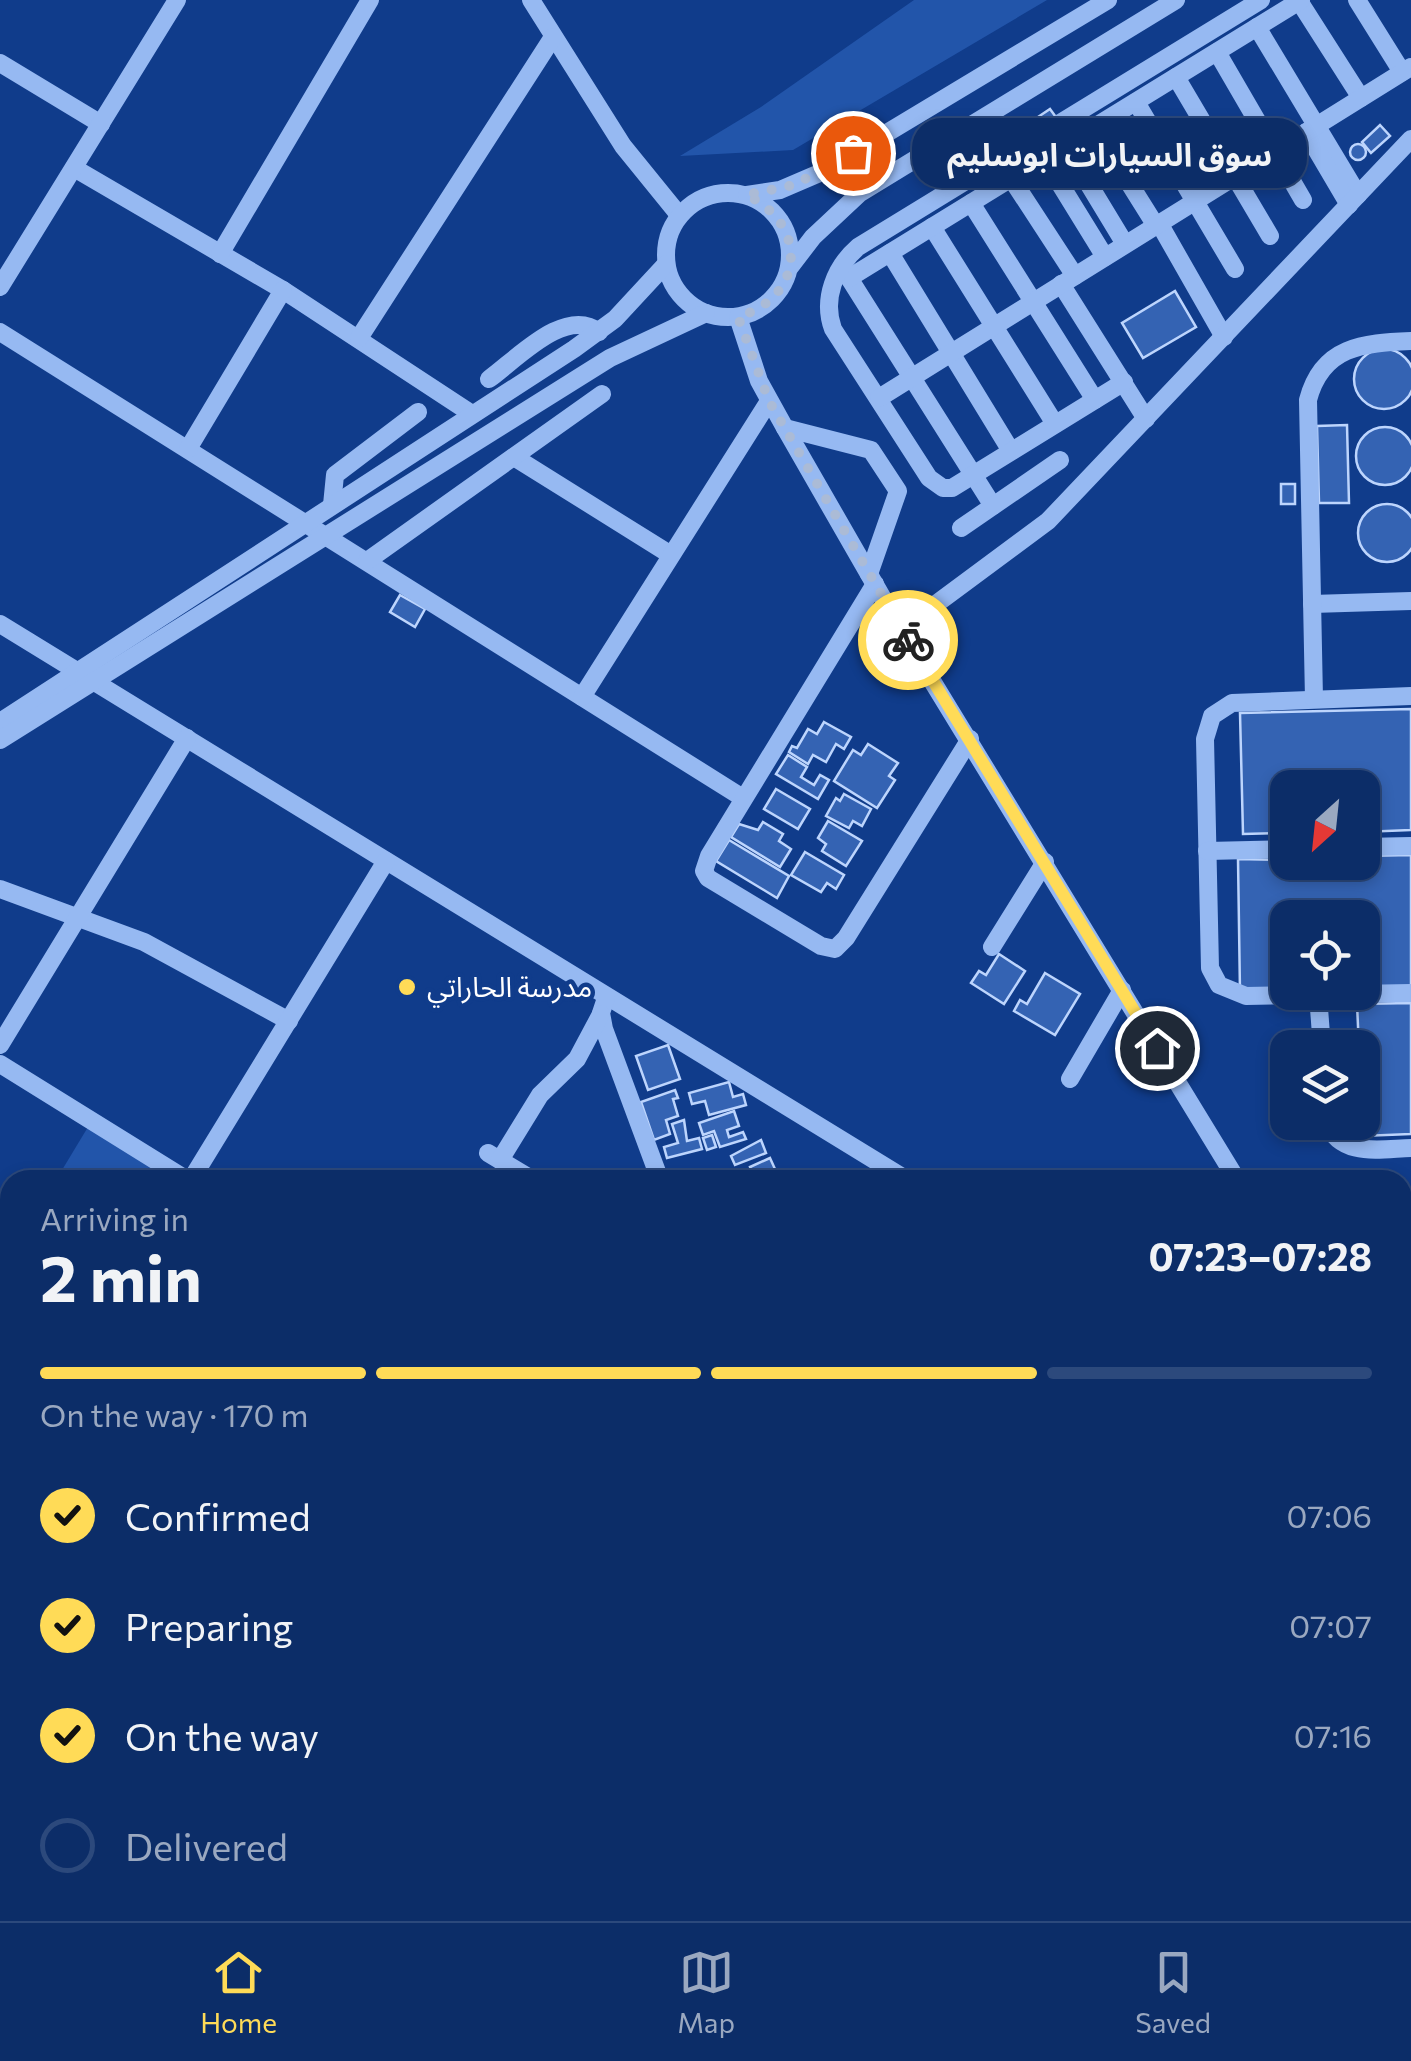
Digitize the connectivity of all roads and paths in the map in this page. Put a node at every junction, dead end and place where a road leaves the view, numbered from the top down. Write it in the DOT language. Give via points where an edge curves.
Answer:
graph roads {
  1 [pos="177,0"];
  2 [pos="370,0"];
  3 [pos="532,0"];
  4 [pos="1108,0"];
  5 [pos="1176,0"];
  6 [pos="1261,0"];
  7 [pos="1300,0"];
  8 [pos="1357,0"];
  9 [pos="1257,27"];
  10 [pos="553,37"];
  11 [pos="1216,52"];
  12 [pos="0,63"];
  13 [pos="1406,69"];
  14 [pos="1176,76"];
  15 [pos="1361,98"];
  16 [pos="1136,102"];
  17 [pos="100,124"];
  18 [pos="1094,127"];
  19 [pos="1311,129"];
  20 [pos="1411,139"];
  21 [pos="1065,145"];
  22 [pos="1277,150"];
  23 [pos="1044,158"];
  24 [pos="74,168"];
  25 [pos="1235,173"];
  26 [pos="1011,178"];
  27 [pos="746,195"];
  28 [pos="1197,200"];
  29 [pos="1303,200"];
  30 [pos="1354,200"];
  31 [pos="971,202"];
  32 [pos="680,215"];
  33 [pos="1161,222"];
  34 [pos="932,227"];
  35 [pos="1270,236"];
  36 [pos="1125,244"];
  37 [pos="890,253"];
  38 [pos="220,254"];
  39 [pos="1105,257"];
  40 [pos="666,264"];
  41 [pos="790,267"];
  42 [pos="1235,269"];
  43 [pos="845,272"];
  44 [pos="1069,280"];
  45 [pos="0,288"];
  46 [pos="283,290"];
  47 [pos="1033,302"];
  48 [pos="706,313"];
  49 [pos="738,317"];
  50 [pos="994,326"];
  51 [pos="0,332"];
  52 [pos="599,332"];
  53 [pos="1228,333"];
  54 [pos="360,338"];
  55 [pos="1411,341"];
  56 [pos="951,353"];
  57 [pos="912,378"];
  58 [pos="489,379"];
  59 [pos="1124,382"];
  60 [pos="602,394"];
  61 [pos="879,398"];
  62 [pos="1095,400"];
  63 [pos="769,401"];
  64 [pos="418,412"];
  65 [pos="472,414"];
  66 [pos="1150,415"];
  67 [pos="1055,424"];
  68 [pos="785,428"];
  69 [pos="188,450"];
  70 [pos="1011,451"];
  71 [pos="514,456"];
  72 [pos="1060,460"];
  73 [pos="974,474"];
  74 [pos="332,505"];
  75 [pos="993,506"];
  76 [pos="306,522"];
  77 [pos="961,528"];
  78 [pos="326,535"];
  79 [pos="671,555"];
  80 [pos="367,561"];
  81 [pos="872,579"];
  82 [pos="1411,601"];
  83 [pos="1312,604"];
  84 [pos="0,624"];
  85 [pos="902,630"];
  86 [pos="76,671"];
  87 [pos="94,682"];
  88 [pos="582,696"];
  89 [pos="1411,696"];
  90 [pos="1314,699"];
  91 [pos="0,722"];
  92 [pos="187,738"];
  93 [pos="970,739"];
  94 [pos="0,740"];
  95 [pos="743,798"];
  96 [pos="1411,846"];
  97 [pos="1380,847"];
  98 [pos="1270,849"];
  99 [pos="1207,851"];
  100 [pos="386,861"];
  101 [pos="1046,862"];
  102 [pos="0,889"];
  103 [pos="75,917"];
  104 [pos="992,947"];
  105 [pos="1122,990"];
  106 [pos="1411,993"];
  107 [pos="1380,994"];
  108 [pos="1270,996"];
  109 [pos="604,1006"];
  110 [pos="289,1021"];
  111 [pos="0,1045"];
  112 [pos="0,1064"];
  113 [pos="1070,1079"];
  114 [pos="1338,1140"];
  115 [pos="1411,1148"];
  116 [pos="182,1170"];
  117 [pos="196,1170"];
  118 [pos="516,1170"];
  119 [pos="657,1170"];
  120 [pos="890,1170"];
  121 [pos="1231,1170"];
  1 -- 17 [label="street"];
  2 -- 38 [label="street"];
  3 -- 10 [label="street"];
  4 -- 27 [label="street" via="822,172 780,190"];
  5 -- 41 [label="street" via="860,194"];
  6 -- 43 [label="street" via="858,247"];
  7 -- 9 [label="street"];
  7 -- 15 [label="street"];
  8 -- 13 [label="street"];
  9 -- 11 [label="street"];
  9 -- 19 [label="street"];
  10 -- 32 [label="street" via="629,155"];
  10 -- 54 [label="street"];
  11 -- 14 [label="street"];
  11 -- 22 [label="street"];
  12 -- 17 [label="street"];
  13 -- 15 [label="street"];
  14 -- 16 [label="street"];
  14 -- 25 [label="street"];
  15 -- 19 [label="street"];
  16 -- 18 [label="street"];
  16 -- 28 [label="street"];
  17 -- 24 [label="street"];
  18 -- 21 [label="street"];
  18 -- 33 [label="street"];
  19 -- 22 [label="street"];
  19 -- 30 [label="street"];
  20 -- 30 [label="street"];
  21 -- 23 [label="street"];
  21 -- 36 [label="street"];
  22 -- 25 [label="street"];
  22 -- 29 [label="street"];
  23 -- 26 [label="street"];
  23 -- 39 [label="street"];
  24 -- 38 [label="street"];
  24 -- 45 [label="street"];
  25 -- 28 [label="street"];
  25 -- 35 [label="street"];
  26 -- 31 [label="street"];
  26 -- 44 [label="street"];
  27 -- 32 [label="street" via="710,195"];
  27 -- 41 [label="street" via="777,215"];
  28 -- 33 [label="street"];
  28 -- 42 [label="street"];
  30 -- 53 [label="street"];
  31 -- 34 [label="street"];
  31 -- 47 [label="street"];
  32 -- 40 [label="street" via="668,238"];
  33 -- 36 [label="street"];
  33 -- 53 [label="street"];
  34 -- 37 [label="street"];
  34 -- 50 [label="street"];
  36 -- 39 [label="street"];
  37 -- 43 [label="street"];
  37 -- 56 [label="street"];
  38 -- 46 [label="street"];
  39 -- 44 [label="street"];
  40 -- 48 [label="street" via="684,299"];
  40 -- 52 [label="street"];
  41 -- 49 [label="street" via="766,305"];
  43 -- 57 [label="street"];
  43 -- 61 [label="street" via="828,301 830,319"];
  44 -- 47 [label="street"];
  44 -- 59 [label="street"];
  44 -- 66 [label="street"];
  46 -- 54 [label="street"];
  46 -- 69 [label="street"];
  47 -- 50 [label="street"];
  47 -- 62 [label="street"];
  48 -- 49 [label="street"];
  48 -- 78 [label="street" via="610,358"];
  49 -- 63 [label="street"];
  50 -- 56 [label="street"];
  50 -- 67 [label="street"];
  51 -- 69 [label="street"];
  52 -- 58 [label="street" via="584,323 566,325"];
  52 -- 65 [label="street"];
  53 -- 66 [label="street"];
  54 -- 65 [label="street"];
  55 -- 83 [label="street" via="1341,351 1312,385"];
  56 -- 57 [label="street"];
  56 -- 70 [label="street"];
  57 -- 61 [label="street"];
  57 -- 73 [label="street"];
  59 -- 62 [label="street"];
  59 -- 66 [label="street"];
  60 -- 71 [label="street"];
  61 -- 73 [label="street" via="935,485 952,488"];
  62 -- 67 [label="street"];
  63 -- 68 [label="street"];
  63 -- 79 [label="street"];
  64 -- 74 [label="street" via="335,475"];
  65 -- 74 [label="street"];
  66 -- 85 [label="street" via="1026,540"];
  67 -- 70 [label="street"];
  68 -- 81 [label="street"];
  68 -- 81 [label="street" via="871,450 898,491"];
  69 -- 76 [label="street"];
  70 -- 73 [label="street"];
  71 -- 79 [label="street"];
  71 -- 80 [label="street"];
  72 -- 75 [label="street"];
  73 -- 75 [label="street"];
  74 -- 76 [label="street"];
  75 -- 77 [label="street"];
  76 -- 78 [label="street"];
  76 -- 86 [label="street"];
  78 -- 80 [label="street"];
  78 -- 87 [label="street"];
  79 -- 88 [label="street"];
  80 -- 88 [label="street"];
  81 -- 85 [label="street"];
  81 -- 95 [label="street"];
  82 -- 83 [label="street"];
  83 -- 90 [label="street"];
  84 -- 86 [label="street"];
  85 -- 93 [label="street"];
  86 -- 87 [label="street"];
  86 -- 91 [label="street"];
  87 -- 92 [label="street"];
  87 -- 94 [label="street"];
  88 -- 95 [label="street"];
  89 -- 90 [label="street"];
  90 -- 99 [label="street" via="1239,701 1212,716 1205,739"];
  92 -- 100 [label="street"];
  92 -- 103 [label="street"];
  93 -- 95 [label="street" via="835,949 708,878 705,862"];
  93 -- 101 [label="street"];
  96 -- 97 [label="street"];
  98 -- 99 [label="street"];
  99 -- 108 [label="street" via="1210,968 1219,986 1236,996"];
  100 -- 109 [label="street"];
  100 -- 110 [label="street"];
  101 -- 104 [label="street"];
  101 -- 105 [label="street"];
  102 -- 103 [label="street"];
  103 -- 110 [label="street" via="179,959"];
  103 -- 111 [label="street"];
  105 -- 113 [label="street"];
  105 -- 121 [label="street"];
  106 -- 107 [label="street"];
  109 -- 118 [label="street" via="577,1059 494,1157"];
  109 -- 119 [label="street"];
  109 -- 120 [label="street"];
  110 -- 117 [label="street"];
  112 -- 116 [label="street"];
  114 -- 115 [label="street" via="1356,1149"];
}
